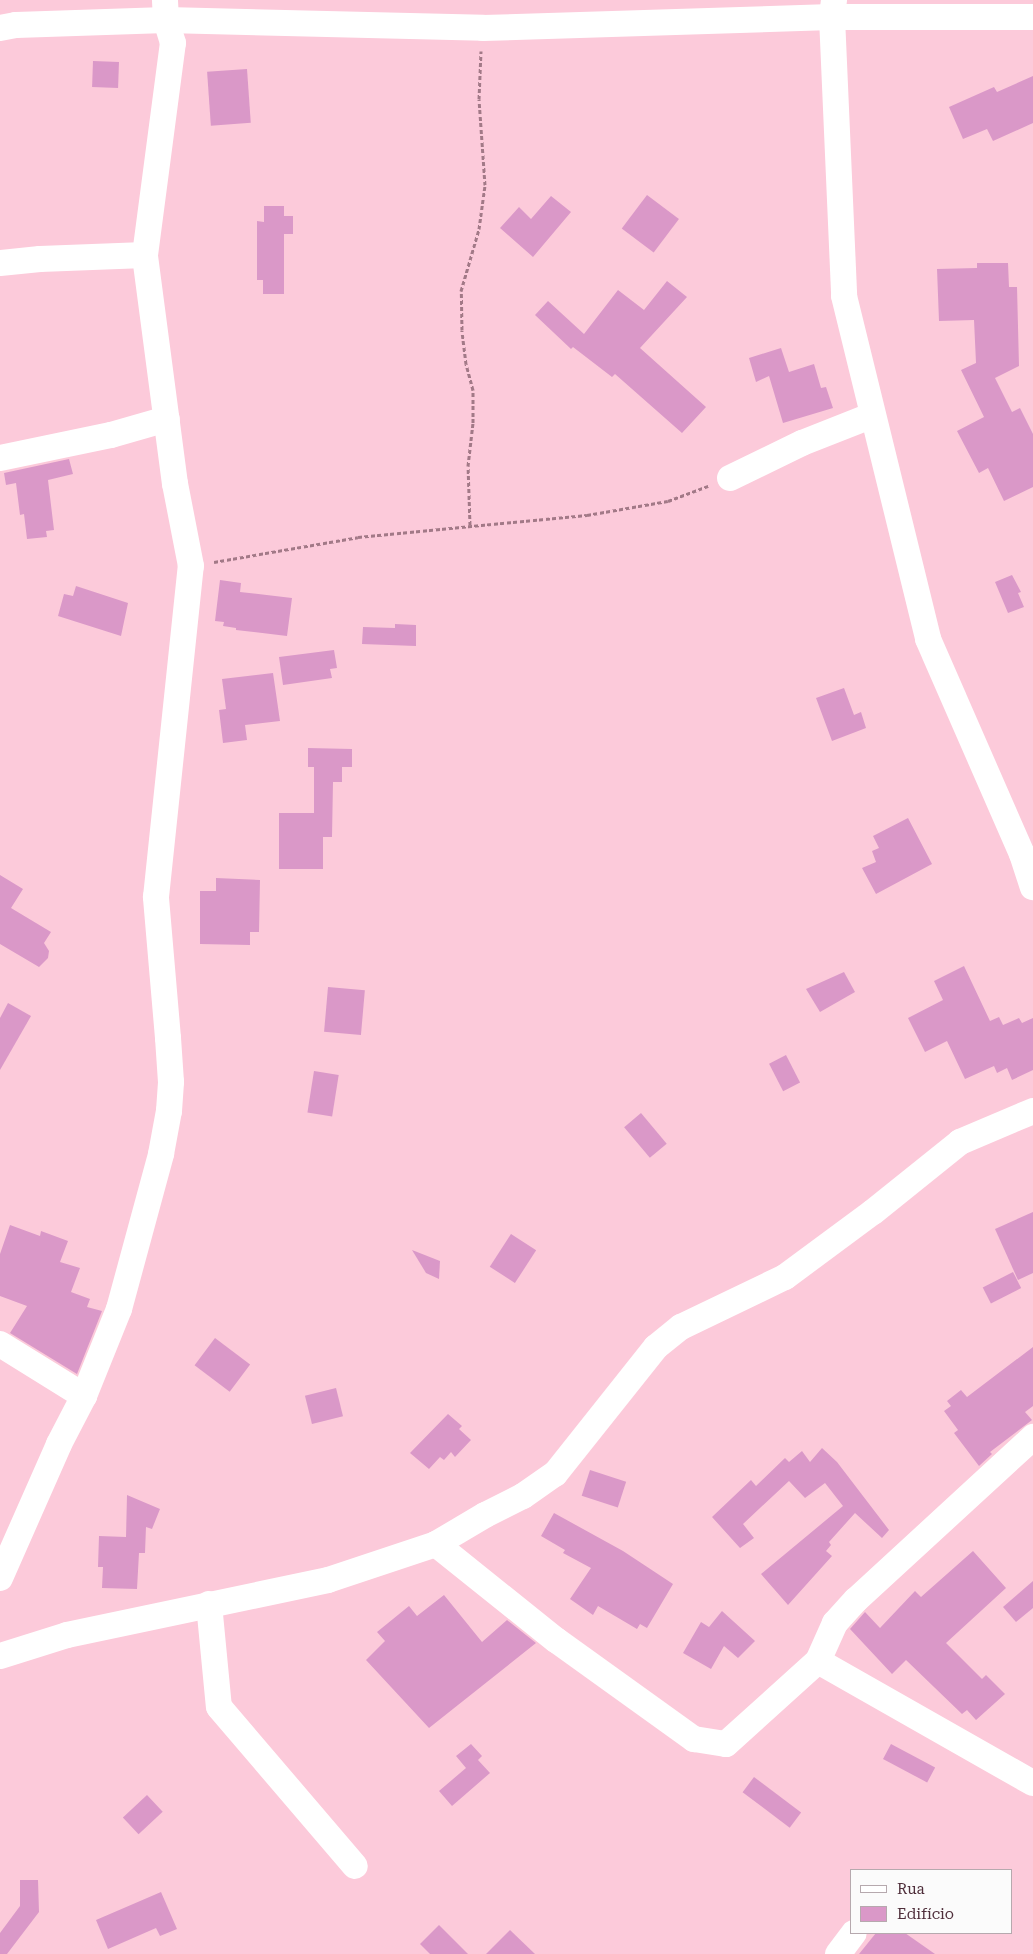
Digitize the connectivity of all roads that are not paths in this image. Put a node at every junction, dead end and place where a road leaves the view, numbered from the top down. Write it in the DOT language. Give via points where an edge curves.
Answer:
graph roads {
  1 [pos="1013,0"];
  2 [pos="833,8"];
  3 [pos="165,10"];
  4 [pos="1033,12"];
  5 [pos="1033,17"];
  6 [pos="0,28"];
  7 [pos="145,255"];
  8 [pos="0,263"];
  9 [pos="872,415"];
  10 [pos="167,419"];
  11 [pos="0,458"];
  12 [pos="730,478"];
  13 [pos="1027,852"];
  14 [pos="1033,887"];
  15 [pos="1033,1111"];
  16 [pos="0,1344"];
  17 [pos="84,1396"];
  18 [pos="1033,1437"];
  19 [pos="436,1544"];
  20 [pos="0,1578"];
  21 [pos="209,1604"];
  22 [pos="0,1656"];
  23 [pos="818,1661"];
  24 [pos="1033,1783"];
  25 [pos="355,1866"];
  26 [pos="853,1934"];
  27 [pos="838,1954"];
  1 -- 4 [label="street"];
  2 -- 3 [label="street" via="483,28"];
  2 -- 5 [label="street"];
  2 -- 9 [label="street" via="844,296"];
  3 -- 6 [label="street"];
  3 -- 7 [label="street" via="173,43"];
  7 -- 8 [label="street" via="40,258"];
  7 -- 10 [label="street"];
  9 -- 12 [label="street" via="802,442"];
  9 -- 13 [label="street" via="928,639"];
  10 -- 11 [label="street"];
  10 -- 17 [label="street" via="175,484 191,566 156,897 169,1055 169,1111 162,1154 119,1309"];
  13 -- 14 [label="street"];
  15 -- 19 [label="street" via="960,1142 785,1277 681,1327 656,1347 555,1474 524,1496"];
  16 -- 17 [label="street"];
  17 -- 20 [label="street" via="59,1444"];
  18 -- 23 [label="street" via="856,1600 835,1623"];
  19 -- 21 [label="street" via="328,1580"];
  19 -- 23 [label="street" via="556,1640 694,1739 726,1744"];
  21 -- 22 [label="street" via="67,1635"];
  21 -- 25 [label="street" via="218,1707"];
  23 -- 24 [label="street"];
  26 -- 27 [label="street"];
}
